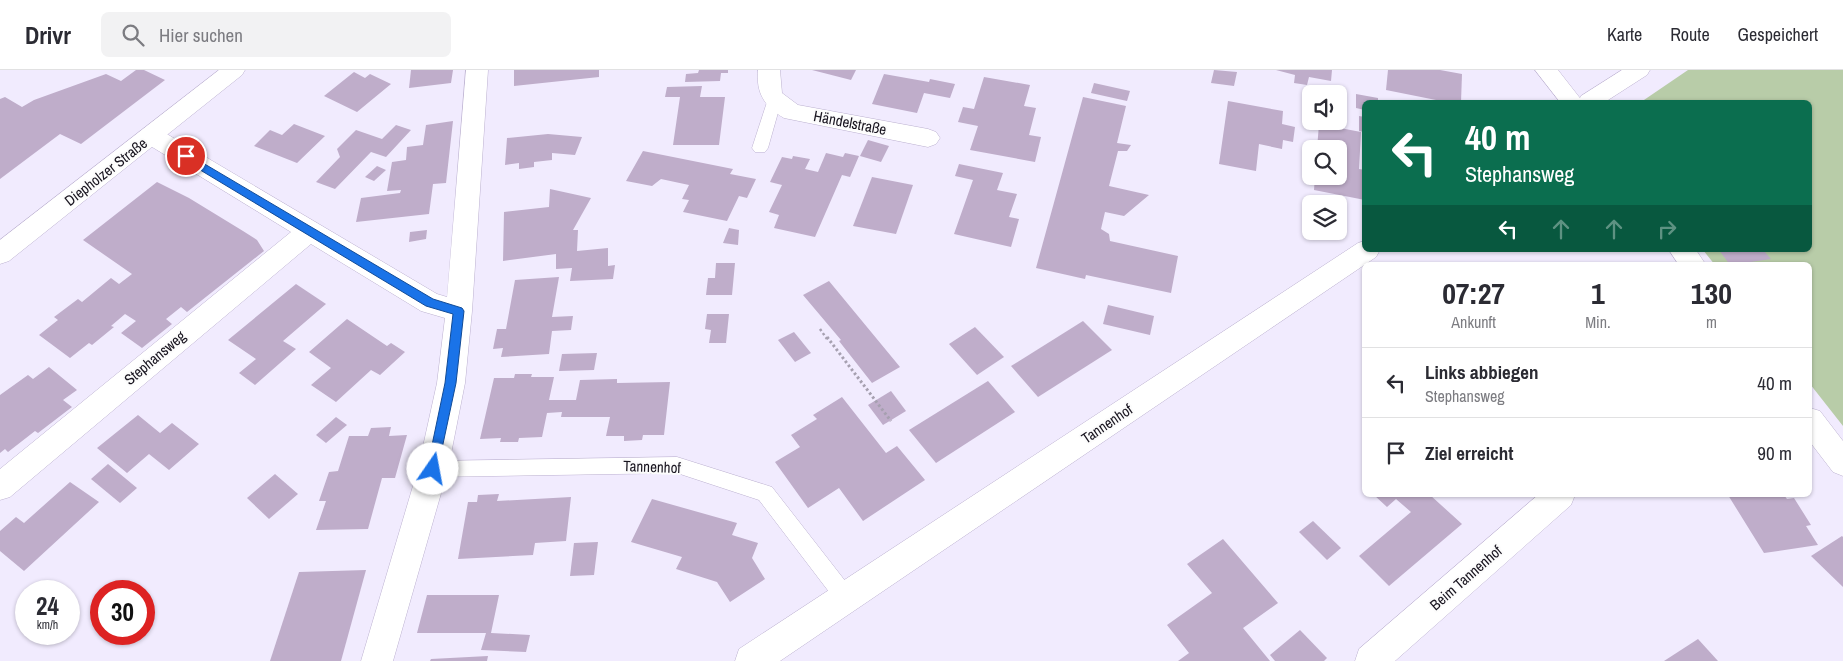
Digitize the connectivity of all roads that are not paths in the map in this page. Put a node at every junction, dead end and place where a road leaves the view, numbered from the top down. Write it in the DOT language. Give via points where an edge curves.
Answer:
graph roads {
  1 [pos="234,70"];
  2 [pos="477,70"];
  3 [pos="769,70"];
  4 [pos="1546,70"];
  5 [pos="1640,70"];
  6 [pos="1570,100"];
  7 [pos="1592,100"];
  8 [pos="774,102"];
  9 [pos="152,136"];
  10 [pos="928,138"];
  11 [pos="760,148"];
  12 [pos="311,230"];
  13 [pos="1365,252"];
  14 [pos="0,254"];
  15 [pos="458,311"];
  16 [pos="1812,423"];
  17 [pos="1843,463"];
  18 [pos="433,469"];
  19 [pos="0,487"];
  20 [pos="1558,497"];
  21 [pos="846,598"];
  22 [pos="377,661"];
  23 [pos="751,661"];
  24 [pos="1371,661"];
  1 -- 9 [label="street, Diepholzer Straße"];
  2 -- 15 [label="street"];
  3 -- 8 [label="street" via="768,85"];
  4 -- 6 [label="street"];
  5 -- 7 [label="street"];
  8 -- 10 [label="street, Händelstraße" via="792,112"];
  8 -- 11 [label="lane"];
  9 -- 12 [label="street"];
  9 -- 14 [label="street, Diepholzer Straße"];
  12 -- 15 [label="street" via="430,303"];
  12 -- 19 [label="street, Stephansweg"];
  13 -- 21 [label="street, Tannenhof"];
  15 -- 18 [label="street" via="450,383"];
  16 -- 17 [label="street"];
  18 -- 21 [label="lane, Tannenhof" via="677,465 765,493"];
  18 -- 22 [label="street"];
  20 -- 24 [label="street, Beim Tannenhof"];
  21 -- 23 [label="street, Tannenhof"];
}
